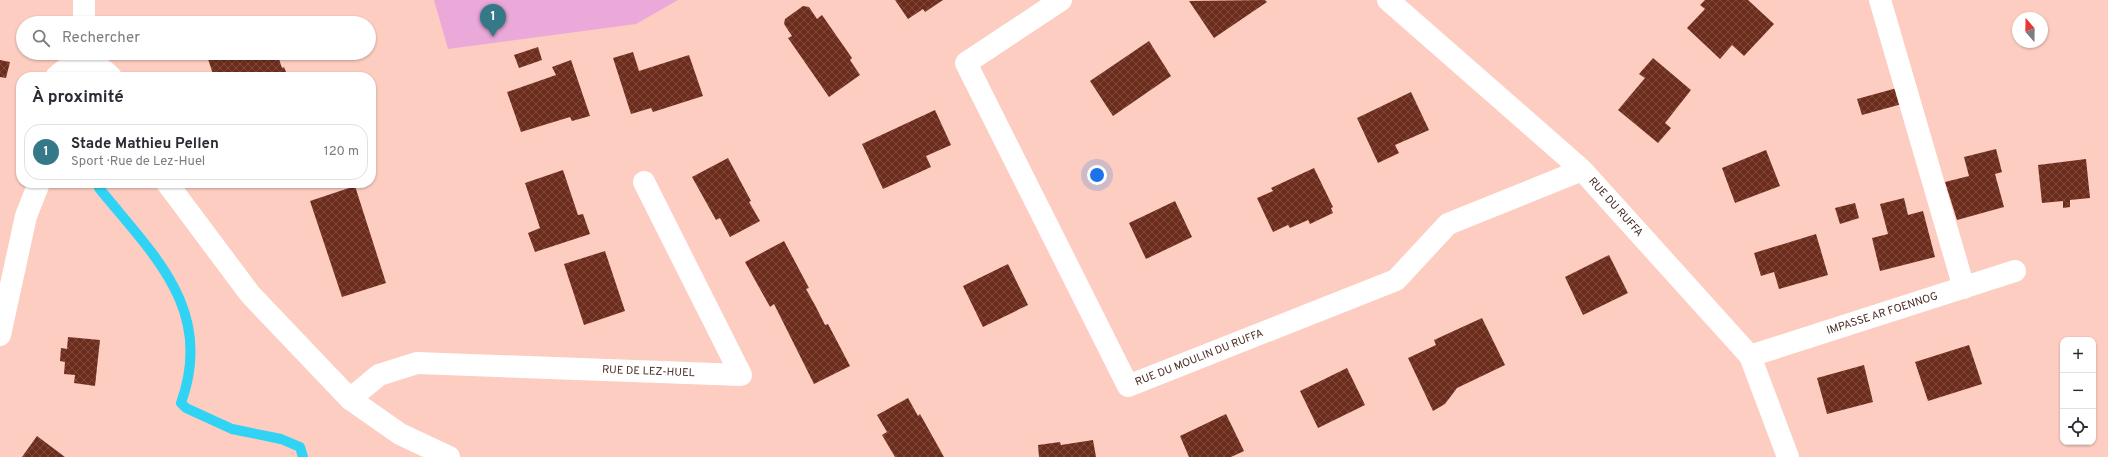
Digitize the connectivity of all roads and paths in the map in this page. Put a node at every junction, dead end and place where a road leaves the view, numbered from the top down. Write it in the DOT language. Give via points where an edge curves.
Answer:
graph roads {
  1 [pos="84,0"];
  2 [pos="1061,0"];
  3 [pos="1388,0"];
  4 [pos="1880,0"];
  5 [pos="84,16"];
  6 [pos="79,60"];
  7 [pos="87,60"];
  8 [pos="61,72"];
  9 [pos="107,72"];
  10 [pos="1582,170"];
  11 [pos="644,182"];
  12 [pos="37,188"];
  13 [pos="171,188"];
  14 [pos="2015,271"];
  15 [pos="1964,288"];
  16 [pos="0,335"];
  17 [pos="1750,356"];
  18 [pos="350,399"];
  19 [pos="449,457"];
  20 [pos="1788,457"];
  1 -- 5 [label="street"];
  2 -- 10 [label="street, RUE DU MOULIN DU RUFFA" via="966,63 1128,386 1396,280 1448,224"];
  3 -- 10 [label="street, RUE DU RUFFA"];
  4 -- 15 [label="street"];
  6 -- 8 [label="street"];
  7 -- 9 [label="street"];
  10 -- 17 [label="street, RUE DU RUFFA"];
  11 -- 18 [label="street, RUE DE LEZ-HUEL" via="741,375 417,363 379,376"];
  12 -- 16 [label="street" via="26,216"];
  13 -- 18 [label="street" via="250,294"];
  14 -- 15 [label="street, IMPASSE AR FOENNOG"];
  15 -- 17 [label="street, IMPASSE AR FOENNOG"];
  17 -- 20 [label="street, RUE DU RUFFA"];
  18 -- 19 [label="street" via="400,434"];
}
